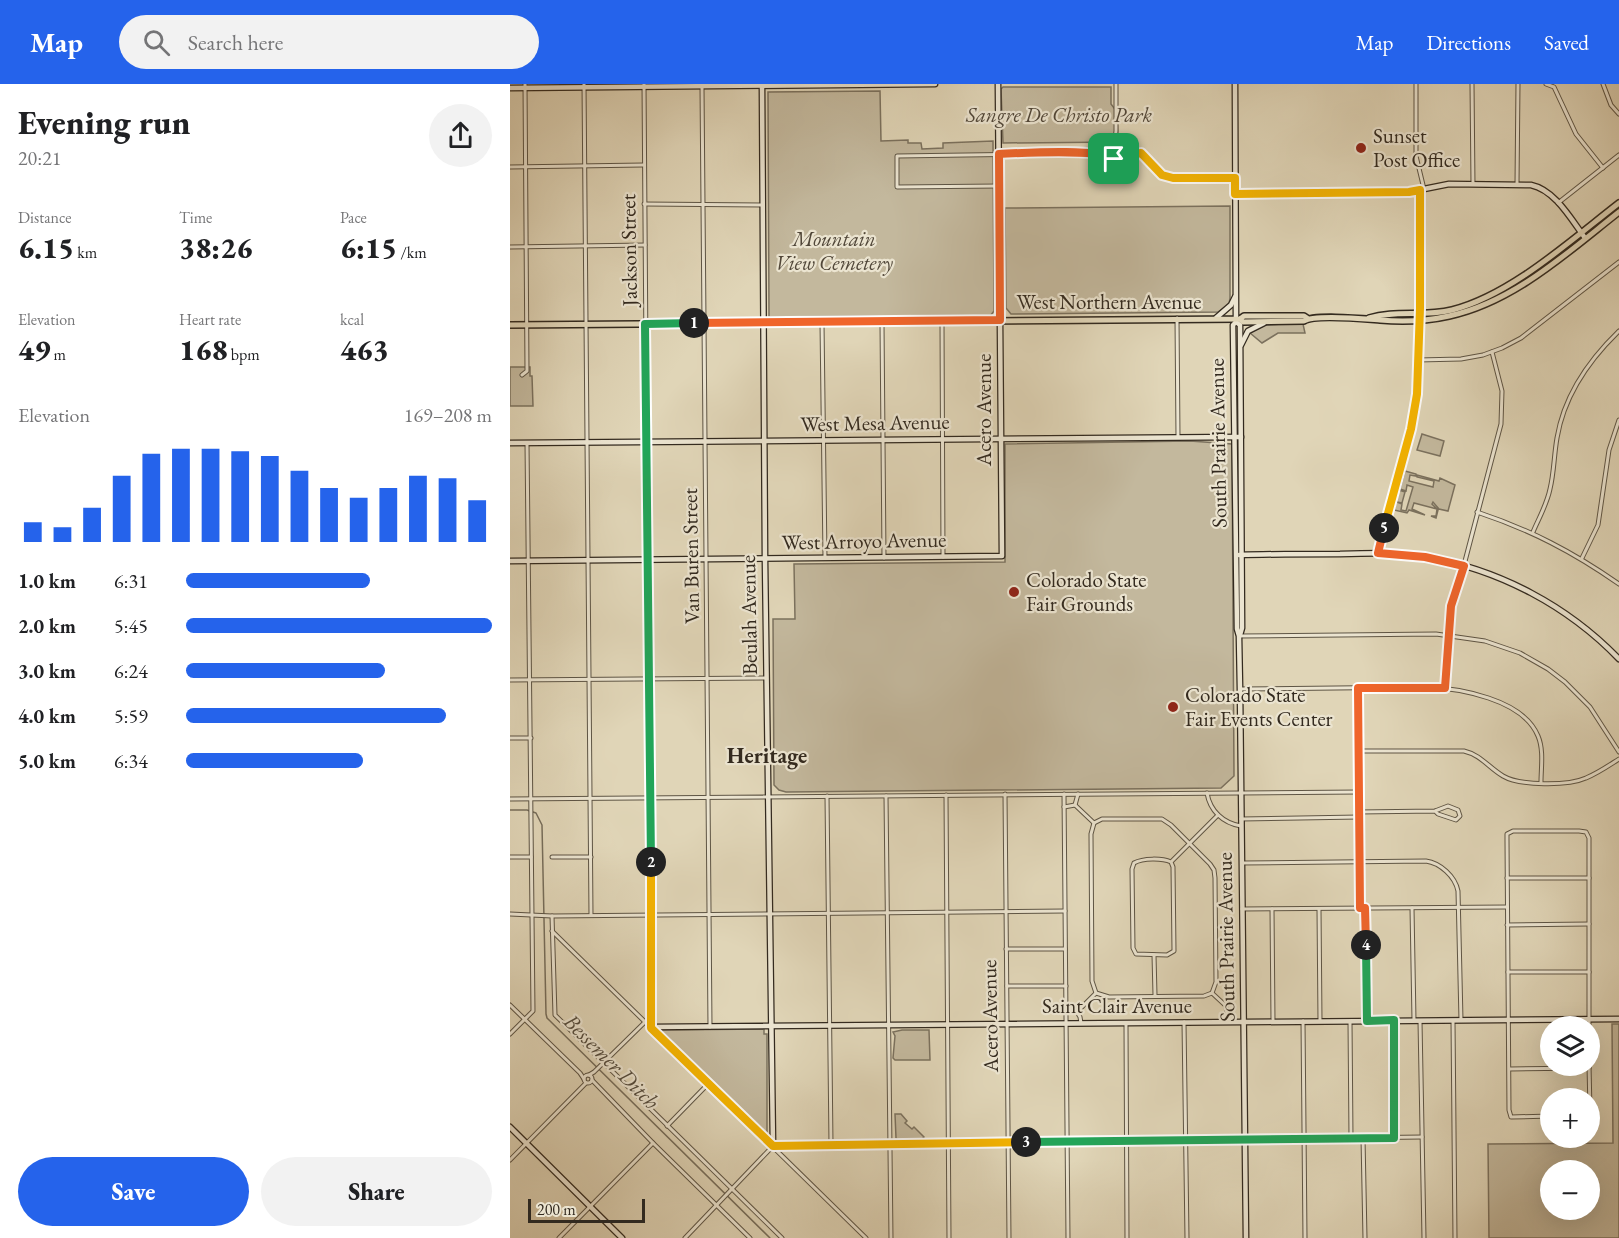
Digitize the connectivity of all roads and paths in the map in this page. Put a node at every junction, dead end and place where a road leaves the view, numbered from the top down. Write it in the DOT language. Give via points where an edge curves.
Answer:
graph roads {
  1 [pos="880,84"];
  2 [pos="935,84"];
  3 [pos="998,84"];
  4 [pos="1116,84"];
  5 [pos="1235,84"];
  6 [pos="1416,84"];
  7 [pos="1472,84"];
  8 [pos="1518,84"];
  9 [pos="1546,84"];
  10 [pos="1603,84"];
  11 [pos="644,85"];
  12 [pos="702,85"];
  13 [pos="762,85"];
  14 [pos="821,85"];
  15 [pos="525,86"];
  16 [pos="584,86"];
  17 [pos="510,88"];
  18 [pos="1619,114"];
  19 [pos="1116,131"];
  20 [pos="1113,148"];
  21 [pos="1120,149"];
  22 [pos="1094,153"];
  23 [pos="1141,153"];
  24 [pos="999,154"];
  25 [pos="1619,155"];
  26 [pos="1111,156"];
  27 [pos="1121,156"];
  28 [pos="643,165"];
  29 [pos="585,166"];
  30 [pos="510,167"];
  31 [pos="526,167"];
  32 [pos="1603,168"];
  33 [pos="1235,178"];
  34 [pos="1473,184"];
  35 [pos="1518,184"];
  36 [pos="999,186"];
  37 [pos="1422,190"];
  38 [pos="1235,194"];
  39 [pos="1558,203"];
  40 [pos="1619,203"];
  41 [pos="644,204"];
  42 [pos="704,205"];
  43 [pos="762,205"];
  44 [pos="1619,212"];
  45 [pos="1581,232"];
  46 [pos="1585,238"];
  47 [pos="645,245"];
  48 [pos="586,246"];
  49 [pos="510,247"];
  50 [pos="527,247"];
  51 [pos="1619,262"];
  52 [pos="1236,295"];
  53 [pos="1420,317"];
  54 [pos="1177,318"];
  55 [pos="1216,318"];
  56 [pos="1307,318"];
  57 [pos="942,320"];
  58 [pos="1000,320"];
  59 [pos="1238,320"];
  60 [pos="882,321"];
  61 [pos="764,322"];
  62 [pos="822,322"];
  63 [pos="1267,322"];
  64 [pos="705,323"];
  65 [pos="586,324"];
  66 [pos="645,324"];
  67 [pos="510,325"];
  68 [pos="527,325"];
  69 [pos="1619,331"];
  70 [pos="1240,347"];
  71 [pos="1492,352"];
  72 [pos="1418,360"];
  73 [pos="522,375"];
  74 [pos="1619,420"];
  75 [pos="1178,437"];
  76 [pos="1235,437"];
  77 [pos="1241,437"];
  78 [pos="1000,438"];
  79 [pos="941,439"];
  80 [pos="882,440"];
  81 [pos="705,441"];
  82 [pos="764,441"];
  83 [pos="823,441"];
  84 [pos="586,442"];
  85 [pos="646,442"];
  86 [pos="527,443"];
  87 [pos="510,444"];
  88 [pos="1477,512"];
  89 [pos="1533,532"];
  90 [pos="1378,553"];
  91 [pos="1239,555"];
  92 [pos="1002,556"];
  93 [pos="943,557"];
  94 [pos="825,558"];
  95 [pos="884,558"];
  96 [pos="1582,558"];
  97 [pos="706,559"];
  98 [pos="765,559"];
  99 [pos="588,560"];
  100 [pos="648,560"];
  101 [pos="510,561"];
  102 [pos="530,561"];
  103 [pos="1464,566"];
  104 [pos="1619,585"];
  105 [pos="1449,635"];
  106 [pos="1239,636"];
  107 [pos="1619,659"];
  108 [pos="707,678"];
  109 [pos="766,678"];
  110 [pos="589,679"];
  111 [pos="649,679"];
  112 [pos="510,680"];
  113 [pos="530,680"];
  114 [pos="1358,688"];
  115 [pos="1445,688"];
  116 [pos="1240,689"];
  117 [pos="510,738"];
  118 [pos="531,738"];
  119 [pos="1359,751"];
  120 [pos="1619,752"];
  121 [pos="1619,759"];
  122 [pos="1541,782"];
  123 [pos="1359,792"];
  124 [pos="1208,793"];
  125 [pos="1241,793"];
  126 [pos="1005,794"];
  127 [pos="1064,794"];
  128 [pos="1078,794"];
  129 [pos="886,795"];
  130 [pos="946,795"];
  131 [pos="827,796"];
  132 [pos="709,797"];
  133 [pos="768,797"];
  134 [pos="531,798"];
  135 [pos="591,798"];
  136 [pos="650,798"];
  137 [pos="510,799"];
  138 [pos="1075,805"];
  139 [pos="1064,807"];
  140 [pos="1435,811"];
  141 [pos="1359,812"];
  142 [pos="1218,815"];
  143 [pos="1359,817"];
  144 [pos="1241,819"];
  145 [pos="1094,823"];
  146 [pos="1241,826"];
  147 [pos="1190,843"];
  148 [pos="510,857"];
  149 [pos="531,857"];
  150 [pos="552,857"];
  151 [pos="591,857"];
  152 [pos="1171,862"];
  153 [pos="1360,862"];
  154 [pos="1242,863"];
  155 [pos="1507,878"];
  156 [pos="1589,878"];
  157 [pos="1459,907"];
  158 [pos="1507,907"];
  159 [pos="1360,908"];
  160 [pos="1365,908"];
  161 [pos="1412,908"];
  162 [pos="1242,909"];
  163 [pos="1272,909"];
  164 [pos="1319,909"];
  165 [pos="1006,911"];
  166 [pos="1065,911"];
  167 [pos="947,912"];
  168 [pos="829,913"];
  169 [pos="888,913"];
  170 [pos="510,914"];
  171 [pos="651,914"];
  172 [pos="711,914"];
  173 [pos="770,914"];
  174 [pos="532,915"];
  175 [pos="591,915"];
  176 [pos="552,916"];
  177 [pos="1589,924"];
  178 [pos="1507,925"];
  179 [pos="552,932"];
  180 [pos="1006,949"];
  181 [pos="1065,949"];
  182 [pos="1154,955"];
  183 [pos="1508,972"];
  184 [pos="1589,972"];
  185 [pos="1006,986"];
  186 [pos="1066,986"];
  187 [pos="1096,993"];
  188 [pos="1212,993"];
  189 [pos="1155,996"];
  190 [pos="510,1005"];
  191 [pos="1066,1010"];
  192 [pos="1077,1012"];
  193 [pos="1589,1016"];
  194 [pos="1600,1019"];
  195 [pos="1619,1019"];
  196 [pos="524,1020"];
  197 [pos="1394,1020"];
  198 [pos="1417,1020"];
  199 [pos="1453,1020"];
  200 [pos="1461,1020"];
  201 [pos="1509,1020"];
  202 [pos="1540,1020"];
  203 [pos="1303,1021"];
  204 [pos="1320,1021"];
  205 [pos="1350,1021"];
  206 [pos="1367,1021"];
  207 [pos="645,1022"];
  208 [pos="1184,1022"];
  209 [pos="1228,1022"];
  210 [pos="1243,1022"];
  211 [pos="1273,1022"];
  212 [pos="1066,1023"];
  213 [pos="1081,1023"];
  214 [pos="1126,1023"];
  215 [pos="948,1024"];
  216 [pos="1007,1024"];
  217 [pos="889,1025"];
  218 [pos="770,1026"];
  219 [pos="830,1026"];
  220 [pos="710,1027"];
  221 [pos="651,1028"];
  222 [pos="510,1034"];
  223 [pos="601,1065"];
  224 [pos="1540,1068"];
  225 [pos="1510,1069"];
  226 [pos="588,1079"];
  227 [pos="708,1084"];
  228 [pos="1540,1116"];
  229 [pos="667,1126"];
  230 [pos="510,1128"];
  231 [pos="1422,1137"];
  232 [pos="1351,1138"];
  233 [pos="1363,1138"];
  234 [pos="1394,1138"];
  235 [pos="1304,1139"];
  236 [pos="1126,1141"];
  237 [pos="1185,1141"];
  238 [pos="1244,1141"];
  239 [pos="1067,1142"];
  240 [pos="652,1143"];
  241 [pos="949,1143"];
  242 [pos="1008,1143"];
  243 [pos="526,1144"];
  244 [pos="831,1144"];
  245 [pos="890,1144"];
  246 [pos="773,1146"];
  247 [pos="510,1160"];
  248 [pos="732,1190"];
  249 [pos="590,1206"];
  250 [pos="717,1206"];
  251 [pos="560,1238"];
  252 [pos="622,1238"];
  253 [pos="685,1238"];
  254 [pos="750,1238"];
  255 [pos="782,1238"];
  256 [pos="866,1238"];
  257 [pos="891,1238"];
  258 [pos="950,1238"];
  259 [pos="1009,1238"];
  260 [pos="1068,1238"];
  261 [pos="1127,1238"];
  262 [pos="1187,1238"];
  263 [pos="1246,1238"];
  264 [pos="1305,1238"];
  265 [pos="1365,1238"];
  266 [pos="1424,1238"];
  267 [pos="1455,1238"];
  1 -- 2 [label="street"];
  1 -- 14 [label="street"];
  3 -- 24 [label="street, Acero Avenue"];
  4 -- 19 [label="street"];
  5 -- 33 [label="street, South Prairie Avenue"];
  6 -- 37 [label="street" via="1416,156"];
  7 -- 34 [label="street"];
  8 -- 35 [label="street"];
  9 -- 32 [label="street" via="1554,87 1576,134"];
  10 -- 18 [label="street"];
  11 -- 12 [label="street"];
  11 -- 16 [label="street"];
  11 -- 28 [label="street, Jackson Street"];
  12 -- 13 [label="street"];
  12 -- 42 [label="street, Van Buren Street"];
  13 -- 14 [label="street"];
  13 -- 43 [label="street, Beulah Avenue"];
  15 -- 16 [label="street"];
  15 -- 17 [label="street"];
  15 -- 31 [label="street"];
  16 -- 29 [label="street"];
  19 -- 20 [label="street"];
  19 -- 21 [label="street"];
  20 -- 21 [label="street"];
  20 -- 22 [label="street"];
  20 -- 26 [label="street"];
  21 -- 23 [label="street"];
  21 -- 27 [label="street"];
  22 -- 24 [label="street"];
  22 -- 26 [label="street"];
  23 -- 27 [label="street"];
  23 -- 33 [label="street" via="1162,175 1173,178"];
  24 -- 36 [label="street, Acero Avenue"];
  24 -- 36 [label="street" via="897,156 897,187"];
  25 -- 32 [label="street"];
  26 -- 27 [label="street"];
  28 -- 29 [label="street"];
  28 -- 41 [label="street, Jackson Street"];
  29 -- 31 [label="street"];
  29 -- 48 [label="street"];
  30 -- 31 [label="street"];
  31 -- 50 [label="street"];
  32 -- 39 [label="street"];
  33 -- 38 [label="street, South Prairie Avenue"];
  34 -- 35 [label="street"];
  34 -- 37 [label="street"];
  35 -- 39 [label="street" via="1538,186"];
  36 -- 58 [label="street, Acero Avenue"];
  37 -- 38 [label="street"];
  37 -- 53 [label="street"];
  38 -- 52 [label="street, South Prairie Avenue"];
  39 -- 45 [label="street"];
  40 -- 45 [label="main road, West Northern Avenue"];
  41 -- 42 [label="street"];
  41 -- 47 [label="street, Jackson Street"];
  42 -- 43 [label="street"];
  42 -- 64 [label="street, Van Buren Street"];
  43 -- 61 [label="street, Beulah Avenue"];
  44 -- 46 [label="main road, West Northern Avenue"];
  45 -- 46 [label="street"];
  45 -- 53 [label="main road, West Northern Avenue" via="1524,274 1480,299"];
  46 -- 53 [label="main road, West Northern Avenue" via="1529,279 1487,303 1460,314"];
  47 -- 48 [label="street"];
  47 -- 66 [label="street, Jackson Street"];
  48 -- 50 [label="street"];
  48 -- 65 [label="street"];
  49 -- 50 [label="street"];
  50 -- 68 [label="street"];
  51 -- 71 [label="street" via="1521,338"];
  52 -- 55 [label="street"];
  52 -- 59 [label="street, South Prairie Avenue"];
  53 -- 56 [label="main road, West Northern Avenue"];
  53 -- 72 [label="street"];
  54 -- 55 [label="main road, West Northern Avenue"];
  54 -- 58 [label="main road, West Northern Avenue"];
  54 -- 75 [label="street"];
  55 -- 59 [label="main road, West Northern Avenue"];
  56 -- 59 [label="main road, West Northern Avenue" via="1244,316"];
  56 -- 63 [label="main road, West Northern Avenue"];
  57 -- 58 [label="main road, West Northern Avenue"];
  57 -- 60 [label="main road, West Northern Avenue"];
  57 -- 79 [label="street"];
  58 -- 78 [label="street, Acero Avenue"];
  59 -- 63 [label="main road, West Northern Avenue"];
  59 -- 70 [label="street, South Prairie Avenue"];
  59 -- 76 [label="street, South Prairie Avenue" via="1233,325"];
  60 -- 62 [label="main road, West Northern Avenue"];
  60 -- 80 [label="street"];
  61 -- 62 [label="main road, West Northern Avenue"];
  61 -- 64 [label="main road, West Northern Avenue"];
  61 -- 82 [label="street, Beulah Avenue"];
  62 -- 83 [label="street"];
  63 -- 70 [label="street" via="1248,331"];
  64 -- 66 [label="main road, West Northern Avenue"];
  64 -- 81 [label="street, Van Buren Street"];
  65 -- 66 [label="main road, West Northern Avenue"];
  65 -- 68 [label="main road, West Northern Avenue"];
  65 -- 84 [label="street"];
  66 -- 85 [label="street, Jackson Street"];
  67 -- 68 [label="main road, West Northern Avenue"];
  68 -- 73 [label="street" via="526,370"];
  69 -- 89 [label="street" via="1577,382 1557,437 1547,501"];
  70 -- 77 [label="street, South Prairie Avenue"];
  71 -- 72 [label="street" via="1461,359"];
  71 -- 88 [label="street" via="1501,384 1503,412"];
  72 -- 90 [label="street" via="1414,415"];
  74 -- 96 [label="street" via="1609,450 1598,525"];
  75 -- 76 [label="street, West Mesa Avenue"];
  75 -- 78 [label="street, West Mesa Avenue"];
  76 -- 77 [label="street, West Mesa Avenue"];
  76 -- 91 [label="street, South Prairie Avenue"];
  77 -- 91 [label="street, South Prairie Avenue"];
  78 -- 79 [label="street, West Mesa Avenue"];
  78 -- 92 [label="street, Acero Avenue"];
  79 -- 80 [label="street, West Mesa Avenue"];
  79 -- 93 [label="street"];
  80 -- 83 [label="street, West Mesa Avenue"];
  80 -- 95 [label="street"];
  81 -- 82 [label="street, West Mesa Avenue"];
  81 -- 85 [label="street, West Mesa Avenue"];
  81 -- 97 [label="street, Van Buren Street"];
  82 -- 83 [label="street, West Mesa Avenue"];
  82 -- 98 [label="street, Beulah Avenue"];
  83 -- 94 [label="street"];
  84 -- 85 [label="street, West Mesa Avenue"];
  84 -- 86 [label="street, West Mesa Avenue"];
  84 -- 99 [label="street"];
  85 -- 100 [label="street, Jackson Street"];
  86 -- 87 [label="street, West Mesa Avenue"];
  86 -- 102 [label="street"];
  88 -- 89 [label="street"];
  88 -- 103 [label="street"];
  89 -- 96 [label="street"];
  90 -- 91 [label="street"];
  90 -- 103 [label="street" via="1425,557"];
  91 -- 106 [label="street, South Prairie Avenue"];
  92 -- 93 [label="street, West Arroyo Avenue"];
  93 -- 95 [label="street, West Arroyo Avenue"];
  94 -- 95 [label="street, West Arroyo Avenue"];
  94 -- 98 [label="street, West Arroyo Avenue"];
  96 -- 104 [label="street"];
  97 -- 98 [label="street, West Arroyo Avenue"];
  97 -- 100 [label="street, West Arroyo Avenue"];
  97 -- 108 [label="street, Van Buren Street"];
  98 -- 109 [label="street, Beulah Avenue"];
  99 -- 100 [label="street, West Arroyo Avenue"];
  99 -- 102 [label="street, West Arroyo Avenue"];
  99 -- 110 [label="street"];
  100 -- 111 [label="street, Jackson Street"];
  101 -- 102 [label="street, West Arroyo Avenue"];
  102 -- 113 [label="street"];
  103 -- 105 [label="street" via="1451,606"];
  103 -- 107 [label="street" via="1537,595 1601,641"];
  105 -- 106 [label="street"];
  105 -- 115 [label="street"];
  105 -- 120 [label="street" via="1504,647 1548,669 1590,708"];
  106 -- 116 [label="street, South Prairie Avenue"];
  108 -- 109 [label="street"];
  108 -- 111 [label="street"];
  108 -- 132 [label="street, Van Buren Street"];
  109 -- 133 [label="street, Beulah Avenue"];
  110 -- 111 [label="street"];
  110 -- 113 [label="street"];
  110 -- 135 [label="street"];
  111 -- 136 [label="street, Jackson Street"];
  112 -- 113 [label="street"];
  113 -- 118 [label="street"];
  114 -- 115 [label="street"];
  114 -- 116 [label="street"];
  114 -- 119 [label="street"];
  115 -- 122 [label="street" via="1491,700 1528,722 1541,746"];
  116 -- 125 [label="street, South Prairie Avenue"];
  117 -- 118 [label="street"];
  118 -- 134 [label="street"];
  119 -- 122 [label="street" via="1464,751 1479,756 1505,777 1518,782"];
  119 -- 123 [label="street"];
  121 -- 122 [label="street" via="1577,781"];
  123 -- 125 [label="street"];
  123 -- 141 [label="street"];
  124 -- 125 [label="street"];
  124 -- 128 [label="street"];
  124 -- 142 [label="street"];
  125 -- 144 [label="street, South Prairie Avenue"];
  126 -- 127 [label="street"];
  126 -- 130 [label="street"];
  126 -- 165 [label="street, Acero Avenue"];
  127 -- 128 [label="street"];
  127 -- 139 [label="street"];
  128 -- 138 [label="street"];
  129 -- 130 [label="street"];
  129 -- 131 [label="street"];
  129 -- 169 [label="street"];
  130 -- 167 [label="street"];
  131 -- 133 [label="street"];
  131 -- 168 [label="street"];
  132 -- 133 [label="street"];
  132 -- 136 [label="street"];
  132 -- 172 [label="street, Van Buren Street"];
  133 -- 173 [label="street, Beulah Avenue"];
  134 -- 135 [label="street"];
  134 -- 137 [label="street"];
  134 -- 149 [label="street"];
  135 -- 136 [label="street"];
  135 -- 151 [label="street"];
  136 -- 171 [label="street, Jackson Street"];
  138 -- 139 [label="street"];
  138 -- 145 [label="street"];
  139 -- 166 [label="street"];
  140 -- 140 [label="street" via="1453,820 1460,816 1451,807"];
  140 -- 141 [label="street"];
  141 -- 143 [label="street"];
  142 -- 146 [label="street"];
  142 -- 147 [label="street"];
  143 -- 144 [label="street"];
  143 -- 153 [label="street"];
  144 -- 146 [label="street, South Prairie Avenue"];
  145 -- 147 [label="street" via="1102,819 1162,819"];
  145 -- 187 [label="street" via="1092,981"];
  146 -- 154 [label="street, South Prairie Avenue"];
  147 -- 152 [label="street"];
  147 -- 188 [label="street" via="1215,874 1216,982"];
  148 -- 149 [label="street"];
  149 -- 174 [label="street"];
  150 -- 151 [label="street"];
  151 -- 175 [label="street"];
  152 -- 182 [label="street" via="1174,951"];
  152 -- 182 [label="street" via="1140,860 1132,866 1133,950 1139,955"];
  153 -- 154 [label="street"];
  153 -- 157 [label="street" via="1437,864 1454,880"];
  153 -- 159 [label="street"];
  154 -- 162 [label="street, South Prairie Avenue"];
  155 -- 156 [label="street"];
  155 -- 156 [label="street" via="1507,834 1513,831 1586,832"];
  155 -- 158 [label="street"];
  156 -- 177 [label="street"];
  157 -- 158 [label="street"];
  157 -- 161 [label="street"];
  157 -- 200 [label="street"];
  158 -- 178 [label="street"];
  159 -- 160 [label="street"];
  159 -- 164 [label="street"];
  160 -- 161 [label="street"];
  160 -- 206 [label="street"];
  161 -- 198 [label="street"];
  162 -- 163 [label="street"];
  162 -- 210 [label="street, South Prairie Avenue"];
  163 -- 164 [label="street"];
  163 -- 211 [label="street"];
  164 -- 204 [label="street"];
  165 -- 166 [label="street"];
  165 -- 167 [label="street"];
  165 -- 180 [label="street, Acero Avenue"];
  166 -- 181 [label="street"];
  167 -- 169 [label="street"];
  167 -- 215 [label="street"];
  168 -- 169 [label="street"];
  168 -- 173 [label="street"];
  168 -- 219 [label="street"];
  169 -- 217 [label="street"];
  170 -- 174 [label="street"];
  171 -- 172 [label="street"];
  171 -- 175 [label="street"];
  171 -- 221 [label="street, Jackson Street"];
  172 -- 173 [label="street"];
  172 -- 220 [label="street, Van Buren Street"];
  173 -- 218 [label="street, Beulah Avenue"];
  174 -- 176 [label="street"];
  174 -- 196 [label="street" via="533,1011"];
  175 -- 176 [label="street"];
  176 -- 179 [label="street"];
  177 -- 178 [label="street"];
  177 -- 184 [label="street"];
  178 -- 183 [label="street"];
  179 -- 207 [label="street"];
  179 -- 223 [label="street" via="555,1015"];
  180 -- 181 [label="street"];
  180 -- 185 [label="street, Acero Avenue"];
  181 -- 186 [label="street"];
  182 -- 189 [label="street"];
  183 -- 184 [label="street"];
  183 -- 201 [label="street"];
  184 -- 193 [label="street"];
  185 -- 186 [label="street"];
  185 -- 216 [label="street, Acero Avenue"];
  186 -- 191 [label="street"];
  187 -- 189 [label="street" via="1110,997"];
  187 -- 192 [label="street"];
  188 -- 189 [label="street"];
  188 -- 209 [label="street" via="1226,1006"];
  190 -- 196 [label="street"];
  191 -- 192 [label="street"];
  191 -- 212 [label="street"];
  192 -- 213 [label="street"];
  194 -- 195 [label="street, Saint Clair Avenue"];
  196 -- 222 [label="street"];
  196 -- 226 [label="street"];
  197 -- 198 [label="street, Saint Clair Avenue"];
  197 -- 206 [label="street, Saint Clair Avenue"];
  197 -- 234 [label="street"];
  198 -- 199 [label="street, Saint Clair Avenue"];
  198 -- 231 [label="street"];
  199 -- 200 [label="street, Saint Clair Avenue"];
  199 -- 267 [label="street"];
  200 -- 201 [label="street, Saint Clair Avenue"];
  201 -- 202 [label="street, Saint Clair Avenue"];
  201 -- 225 [label="street"];
  203 -- 204 [label="street, Saint Clair Avenue"];
  203 -- 211 [label="street, Saint Clair Avenue"];
  203 -- 235 [label="street"];
  204 -- 205 [label="street, Saint Clair Avenue"];
  205 -- 206 [label="street, Saint Clair Avenue"];
  205 -- 232 [label="street"];
  207 -- 221 [label="street"];
  207 -- 223 [label="street"];
  208 -- 209 [label="street, Saint Clair Avenue"];
  208 -- 214 [label="street, Saint Clair Avenue"];
  208 -- 237 [label="street"];
  209 -- 210 [label="street, Saint Clair Avenue"];
  210 -- 211 [label="street, Saint Clair Avenue"];
  210 -- 238 [label="street, South Prairie Avenue"];
  212 -- 213 [label="street, Saint Clair Avenue"];
  212 -- 216 [label="street, Saint Clair Avenue"];
  212 -- 239 [label="street"];
  213 -- 214 [label="street, Saint Clair Avenue"];
  214 -- 236 [label="street"];
  215 -- 216 [label="street, Saint Clair Avenue"];
  215 -- 217 [label="street, Saint Clair Avenue"];
  215 -- 241 [label="street"];
  216 -- 242 [label="street, Acero Avenue"];
  217 -- 219 [label="street, Saint Clair Avenue"];
  217 -- 245 [label="street"];
  218 -- 219 [label="street, Saint Clair Avenue"];
  218 -- 220 [label="street, Saint Clair Avenue"];
  218 -- 246 [label="street, Beulah Avenue"];
  219 -- 244 [label="street"];
  220 -- 221 [label="street, Saint Clair Avenue"];
  221 -- 227 [label="street"];
  223 -- 226 [label="street"];
  223 -- 229 [label="street"];
  224 -- 225 [label="street"];
  225 -- 228 [label="street" via="1511,1117"];
  226 -- 240 [label="street"];
  226 -- 243 [label="street"];
  227 -- 229 [label="street"];
  227 -- 246 [label="street"];
  229 -- 248 [label="street"];
  230 -- 243 [label="street"];
  231 -- 234 [label="street"];
  231 -- 266 [label="street"];
  232 -- 233 [label="street"];
  232 -- 235 [label="street"];
  233 -- 234 [label="street"];
  233 -- 265 [label="street"];
  235 -- 238 [label="street"];
  235 -- 264 [label="street"];
  236 -- 237 [label="street"];
  236 -- 239 [label="street"];
  236 -- 261 [label="street"];
  237 -- 238 [label="street"];
  237 -- 262 [label="street"];
  238 -- 263 [label="street, South Prairie Avenue"];
  239 -- 242 [label="street"];
  239 -- 260 [label="street"];
  240 -- 249 [label="street"];
  240 -- 250 [label="street"];
  241 -- 242 [label="street"];
  241 -- 245 [label="street"];
  241 -- 258 [label="street"];
  242 -- 259 [label="street, Acero Avenue"];
  243 -- 247 [label="street"];
  243 -- 249 [label="street"];
  244 -- 245 [label="street"];
  244 -- 246 [label="street"];
  245 -- 257 [label="street"];
  246 -- 248 [label="street"];
  246 -- 256 [label="street"];
  248 -- 250 [label="street"];
  248 -- 255 [label="street"];
  249 -- 251 [label="street"];
  249 -- 252 [label="street"];
  250 -- 253 [label="street"];
  250 -- 254 [label="street"];
}
